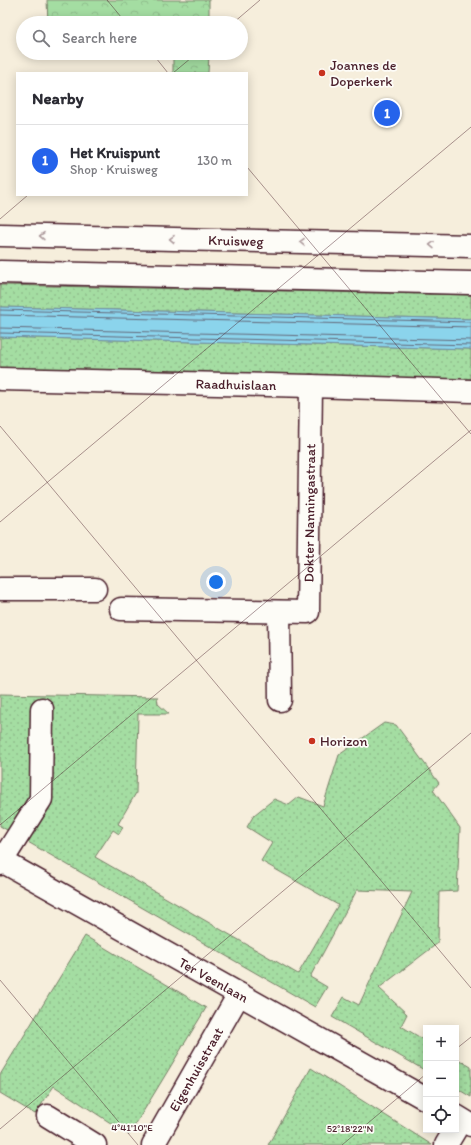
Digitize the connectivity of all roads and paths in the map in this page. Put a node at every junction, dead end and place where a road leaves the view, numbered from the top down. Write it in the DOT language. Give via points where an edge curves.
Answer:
graph roads {
  1 [pos="0,234"];
  2 [pos="471,246"];
  3 [pos="0,272"];
  4 [pos="471,283"];
  5 [pos="0,379"];
  6 [pos="311,386"];
  7 [pos="471,391"];
  8 [pos="0,589"];
  9 [pos="95,589"];
  10 [pos="121,609"];
  11 [pos="279,612"];
  12 [pos="280,700"];
  13 [pos="42,710"];
  14 [pos="1,862"];
  15 [pos="239,994"];
  16 [pos="423,1097"];
  17 [pos="48,1116"];
  18 [pos="460,1123"];
  19 [pos="95,1145"];
  20 [pos="153,1145"];
  21 [pos="446,1145"];
  2 -- 1 [label="street, Kruisweg, one-way"];
  3 -- 4 [label="street"];
  5 -- 6 [label="street, Raadhuislaan"];
  6 -- 7 [label="street, Raadhuislaan"];
  6 -- 11 [label="street, Dokter Nanningastraat" via="308,612"];
  8 -- 9 [label="street"];
  10 -- 11 [label="street, Dokter Nanningastraat"];
  11 -- 12 [label="street"];
  13 -- 14 [label="street, Ter Veenlaan" via="41,799"];
  14 -- 15 [label="street, Ter Veenlaan"];
  15 -- 16 [label="street, Ter Veenlaan"];
  15 -- 20 [label="street, Eigenhuisstraat"];
  17 -- 19 [label="street"];
  18 -- 21 [label="street"];
}
